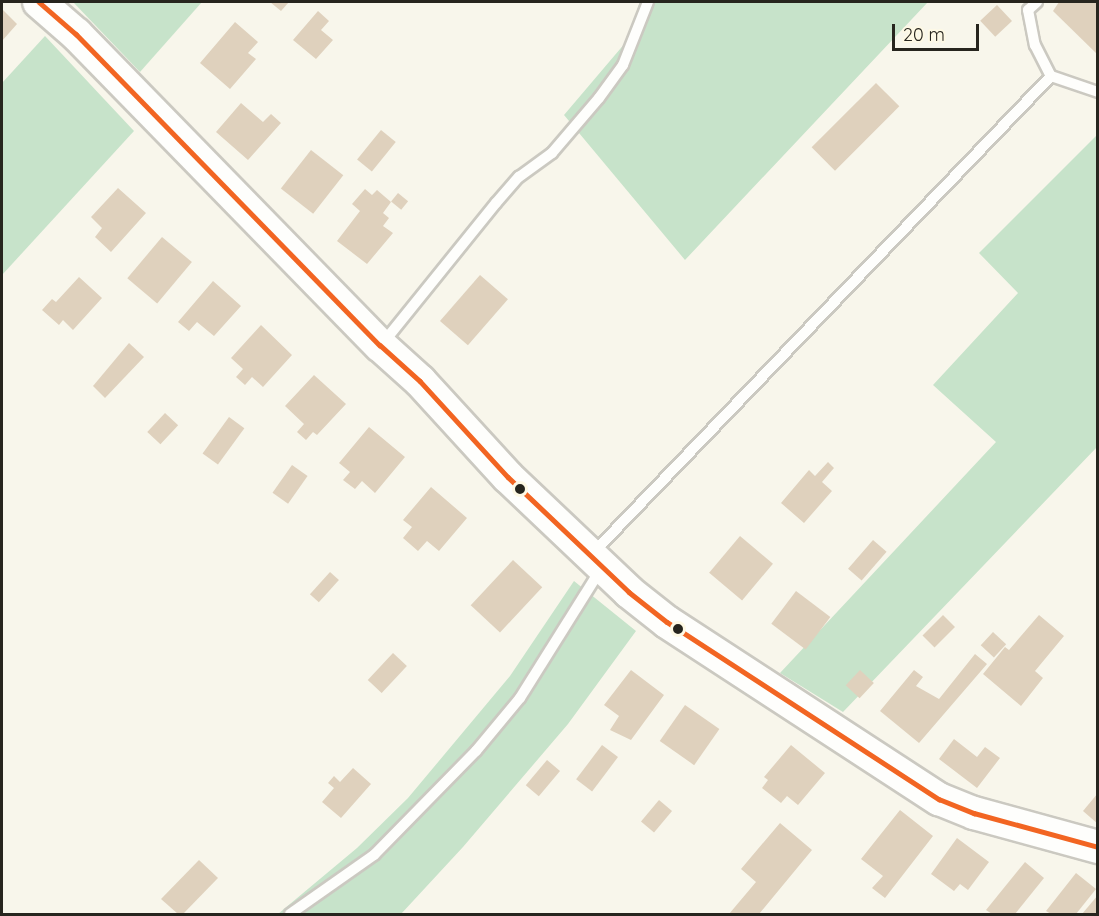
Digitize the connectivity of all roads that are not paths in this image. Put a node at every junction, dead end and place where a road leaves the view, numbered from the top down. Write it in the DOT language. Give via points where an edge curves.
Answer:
graph roads {
  1 [pos="39,2"];
  2 [pos="648,2"];
  3 [pos="1037,2"];
  4 [pos="1051,76"];
  5 [pos="1098,92"];
  6 [pos="380,345"];
  7 [pos="595,563"];
  8 [pos="1098,846"];
  9 [pos="290,915"];
  1 -- 6 [label="street" via="76,34"];
  2 -- 6 [label="lane" via="627,56 599,98 552,153 503,194 405,320"];
  3 -- 4 [label="lane" via="1028,10 1035,45"];
  4 -- 5 [label="lane"];
  4 -- 7 [label="lane"];
  6 -- 7 [label="street" via="420,381 460,428"];
  7 -- 8 [label="street" via="667,622 939,799 974,813"];
  7 -- 9 [label="lane" via="520,698 476,751 374,855"];
}
